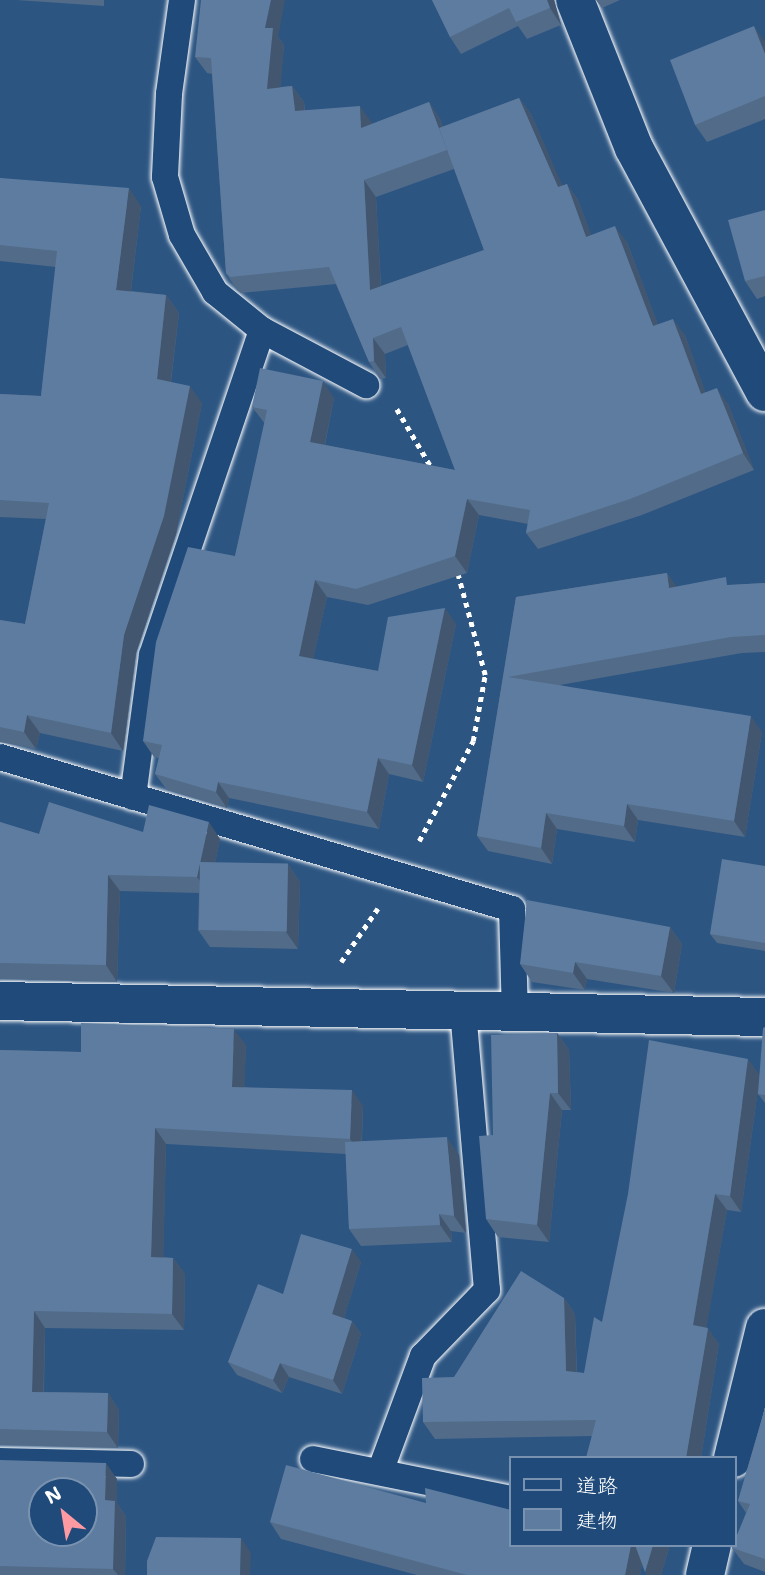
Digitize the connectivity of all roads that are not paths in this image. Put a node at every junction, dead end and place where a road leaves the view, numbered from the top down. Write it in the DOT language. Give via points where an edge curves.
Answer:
graph roads {
  1 [pos="182,0"];
  2 [pos="575,0"];
  3 [pos="262,330"];
  4 [pos="366,385"];
  5 [pos="765,392"];
  6 [pos="0,757"];
  7 [pos="133,797"];
  8 [pos="0,1001"];
  9 [pos="463,1012"];
  10 [pos="515,1014"];
  11 [pos="765,1017"];
  12 [pos="765,1328"];
  13 [pos="733,1456"];
  14 [pos="313,1459"];
  15 [pos="0,1461"];
  16 [pos="131,1464"];
  17 [pos="380,1472"];
  18 [pos="510,1499"];
  19 [pos="712,1547"];
  20 [pos="705,1575"];
  1 -- 3 [label="lane" via="169,94 165,177 183,235 206,281"];
  2 -- 5 [label="street" via="634,148"];
  3 -- 4 [label="lane"];
  3 -- 7 [label="lane" via="152,655"];
  6 -- 7 [label="lane"];
  7 -- 10 [label="lane" via="512,909"];
  8 -- 9 [label="street"];
  9 -- 10 [label="street"];
  9 -- 17 [label="lane" via="487,1290 423,1356"];
  10 -- 11 [label="street"];
  12 -- 13 [label="street"];
  14 -- 17 [label="lane"];
  15 -- 16 [label="lane"];
  17 -- 18 [label="lane"];
  19 -- 20 [label="street"];
}
